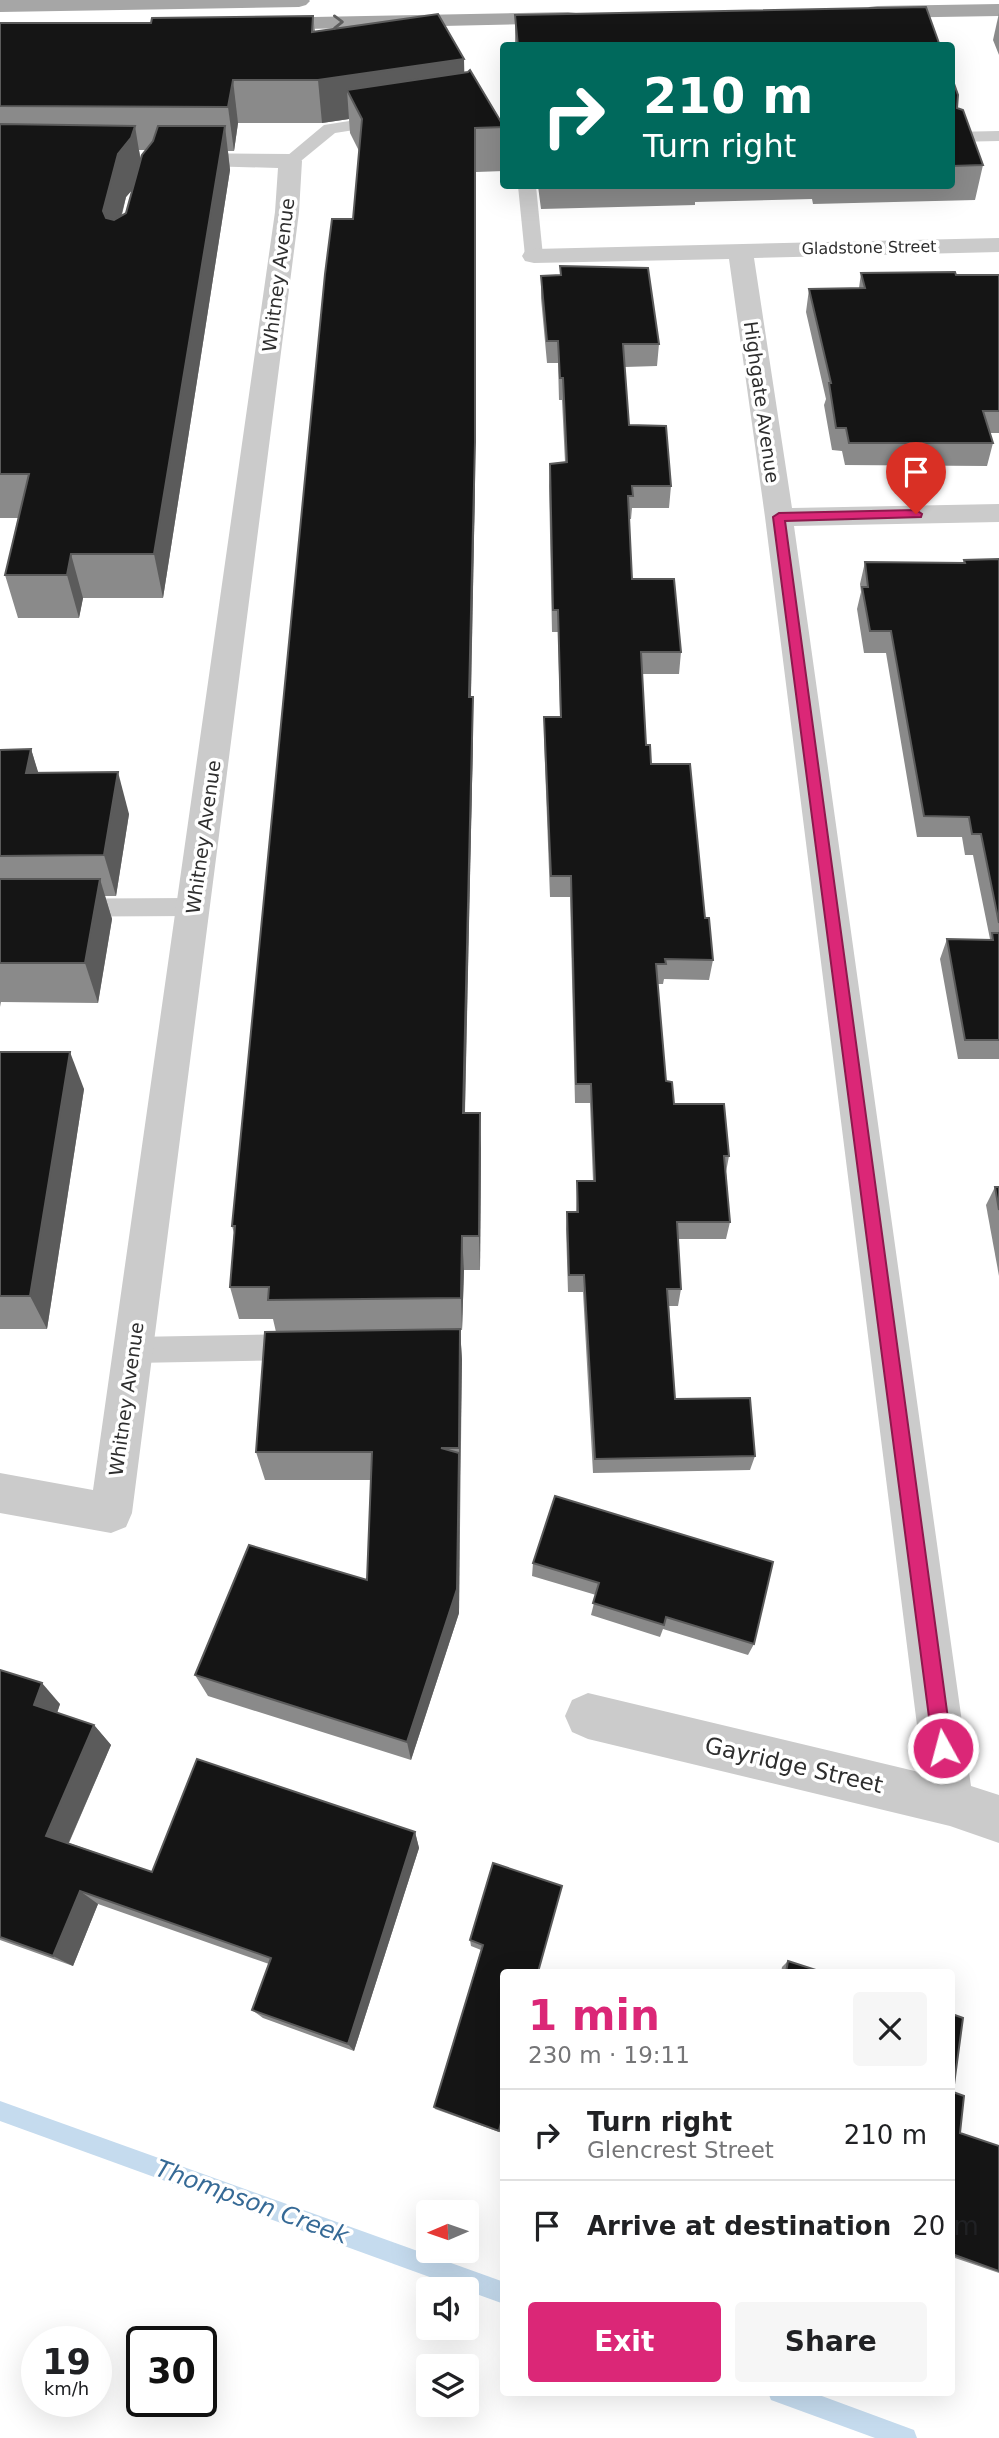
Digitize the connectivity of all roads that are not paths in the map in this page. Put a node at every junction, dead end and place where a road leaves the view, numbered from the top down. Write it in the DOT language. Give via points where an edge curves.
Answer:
graph roads {
  1 [pos="322,1"];
  2 [pos="0,6"];
  3 [pos="999,10"];
  4 [pos="860,13"];
  5 [pos="583,18"];
  6 [pos="236,24"];
  7 [pos="409,117"];
  8 [pos="955,136"];
  9 [pos="999,136"];
  10 [pos="157,160"];
  11 [pos="290,161"];
  12 [pos="527,189"];
  13 [pos="999,245"];
  14 [pos="740,250"];
  15 [pos="534,256"];
  16 [pos="999,513"];
  17 [pos="779,517"];
  18 [pos="193,907"];
  19 [pos="0,908"];
  20 [pos="324,1347"];
  21 [pos="133,1350"];
  22 [pos="0,1493"];
  23 [pos="588,1716"];
  24 [pos="950,1803"];
  25 [pos="999,1819"];
  1 -- 2 [label="main road"];
  3 -- 4 [label="main road"];
  6 -- 5 [label="main road, one-way"];
  7 -- 11 [label="lane" via="330,128"];
  8 -- 9 [label="lane"];
  10 -- 11 [label="street"];
  11 -- 18 [label="street, Whitney Avenue" via="287,212"];
  12 -- 15 [label="lane"];
  13 -- 14 [label="street, Gladstone Street"];
  14 -- 15 [label="street, Gladstone Street"];
  14 -- 17 [label="street, Highgate Avenue"];
  16 -- 17 [label="street"];
  17 -- 24 [label="street, Highgate Avenue"];
  18 -- 19 [label="lane"];
  18 -- 21 [label="street, Whitney Avenue"];
  20 -- 21 [label="lane"];
  21 -- 22 [label="street, Whitney Avenue" via="111,1513"];
  23 -- 24 [label="street, Gayridge Street"];
  24 -- 25 [label="street, Gayridge Street"];
}
